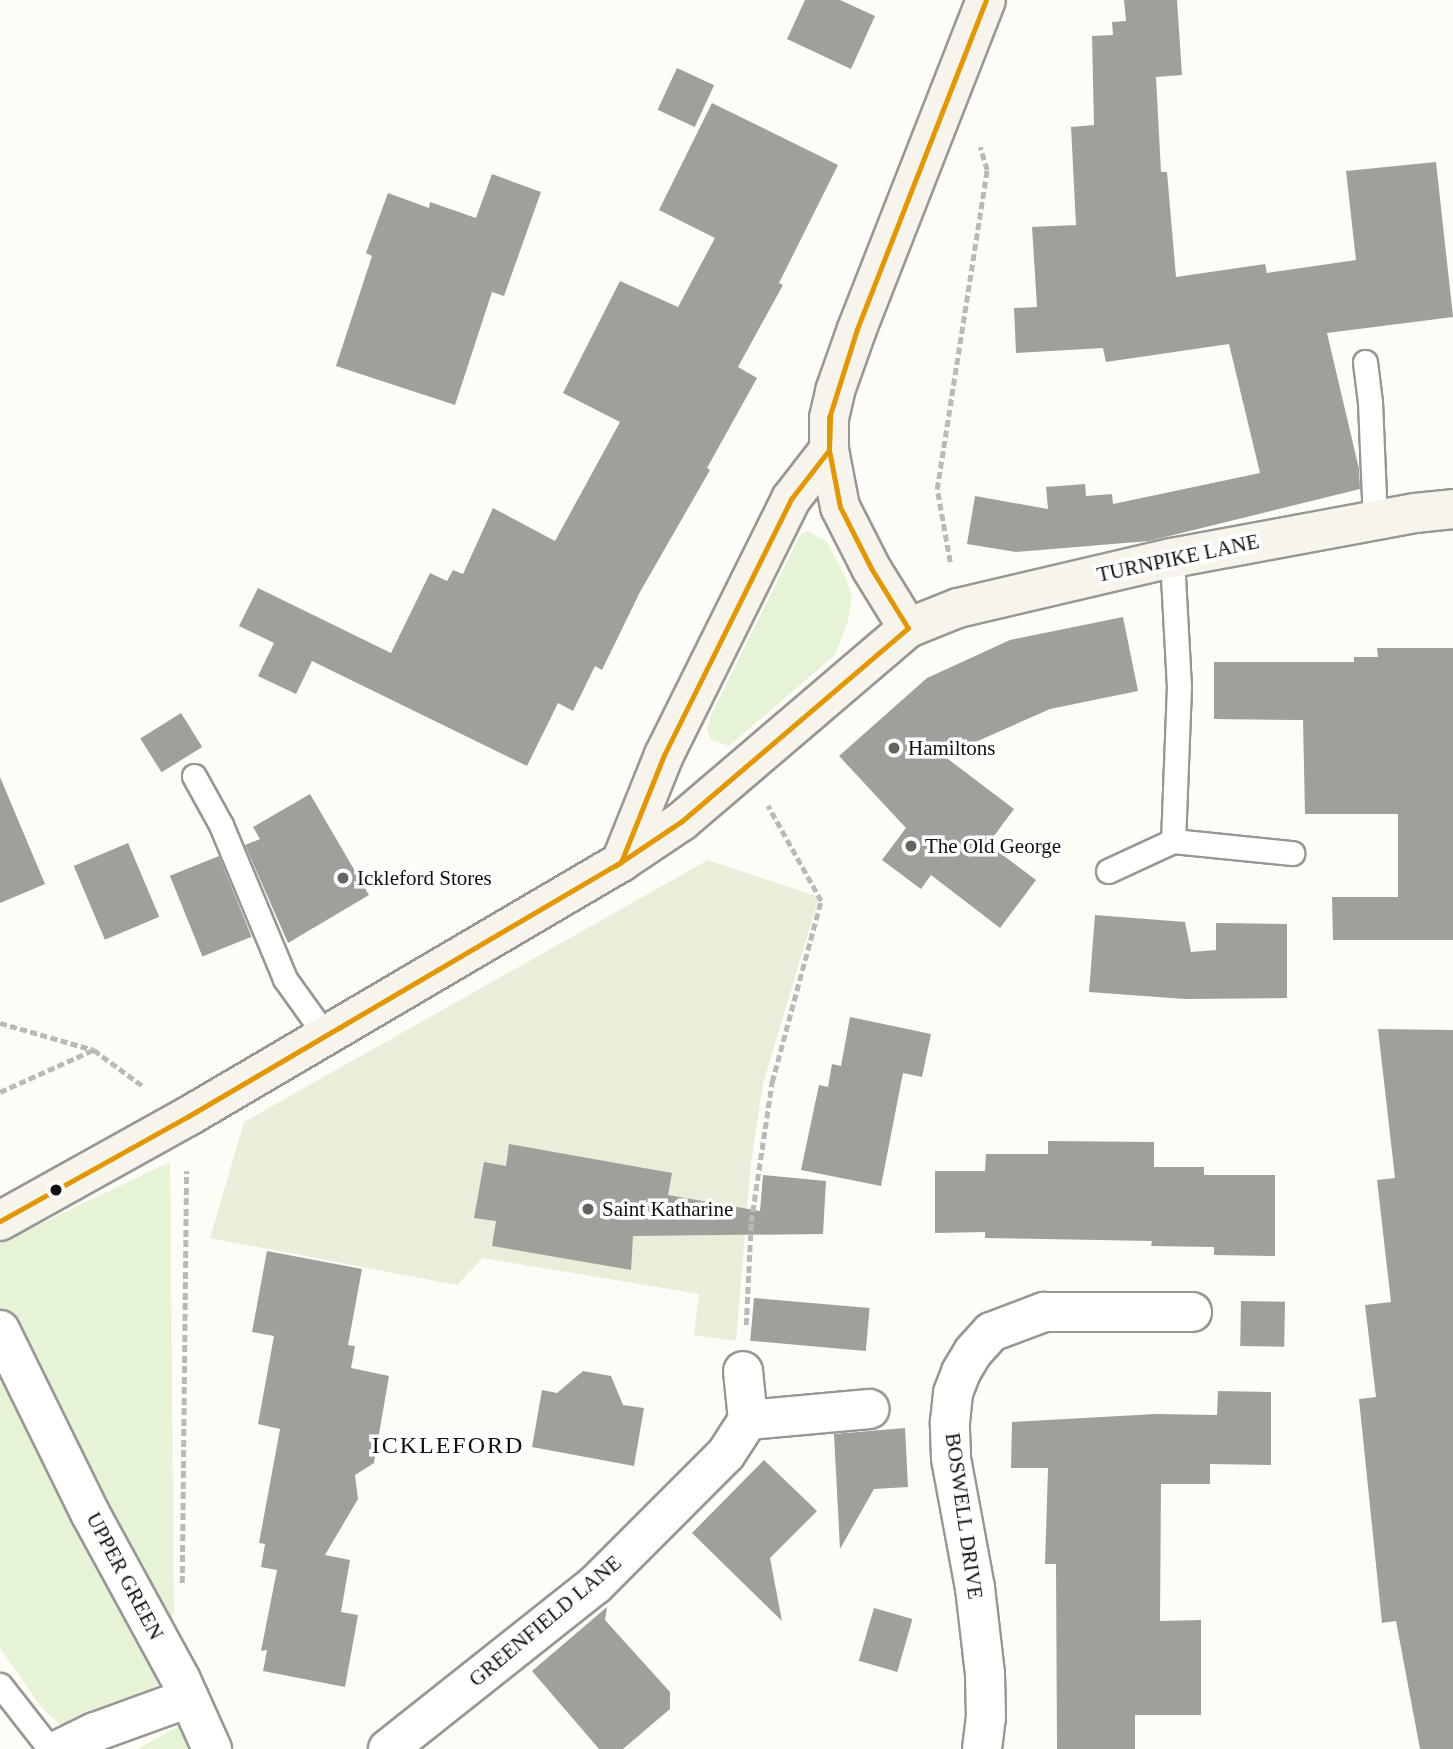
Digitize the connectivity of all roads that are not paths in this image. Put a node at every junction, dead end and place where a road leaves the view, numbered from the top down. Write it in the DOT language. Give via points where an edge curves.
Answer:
graph roads {
  1 [pos="982,1"];
  2 [pos="1365,362"];
  3 [pos="828,450"];
  4 [pos="1453,509"];
  5 [pos="1375,521"];
  6 [pos="1172,558"];
  7 [pos="908,628"];
  8 [pos="194,776"];
  9 [pos="1173,841"];
  10 [pos="1292,853"];
  11 [pos="621,862"];
  12 [pos="1108,871"];
  13 [pos="326,1037"];
  14 [pos="0,1221"];
  15 [pos="1192,1312"];
  16 [pos="0,1329"];
  17 [pos="743,1371"];
  18 [pos="870,1409"];
  19 [pos="748,1420"];
  20 [pos="0,1685"];
  21 [pos="189,1698"];
  22 [pos="50,1749"];
  23 [pos="60,1749"];
  24 [pos="212,1749"];
  25 [pos="388,1749"];
  26 [pos="982,1749"];
  1 -- 3 [label="street" via="835,391"];
  2 -- 5 [label="lane"];
  3 -- 7 [label="street" via="840,507"];
  3 -- 11 [label="street" via="791,499 664,755"];
  4 -- 5 [label="street, TURNPIKE LANE"];
  5 -- 6 [label="street, TURNPIKE LANE"];
  6 -- 7 [label="street, TURNPIKE LANE" via="958,608"];
  6 -- 9 [label="lane" via="1179,686"];
  7 -- 11 [label="street, TURNPIKE LANE" via="682,821"];
  8 -- 13 [label="lane" via="221,825 285,979"];
  9 -- 10 [label="lane"];
  9 -- 12 [label="lane"];
  11 -- 13 [label="street, TURNPIKE LANE"];
  13 -- 14 [label="street, TURNPIKE LANE"];
  15 -- 26 [label="street, BOSWELL DRIVE" via="1044,1312 991,1332 961,1372 953,1393 951,1458 985,1674"];
  16 -- 21 [label="street, UPPER GREEN" via="90,1513"];
  17 -- 19 [label="street"];
  18 -- 19 [label="street"];
  19 -- 25 [label="street, GREENFIELD LANE" via="726,1454 595,1585"];
  20 -- 22 [label="lane"];
  21 -- 23 [label="street"];
  21 -- 24 [label="street, UPPER GREEN"];
}
